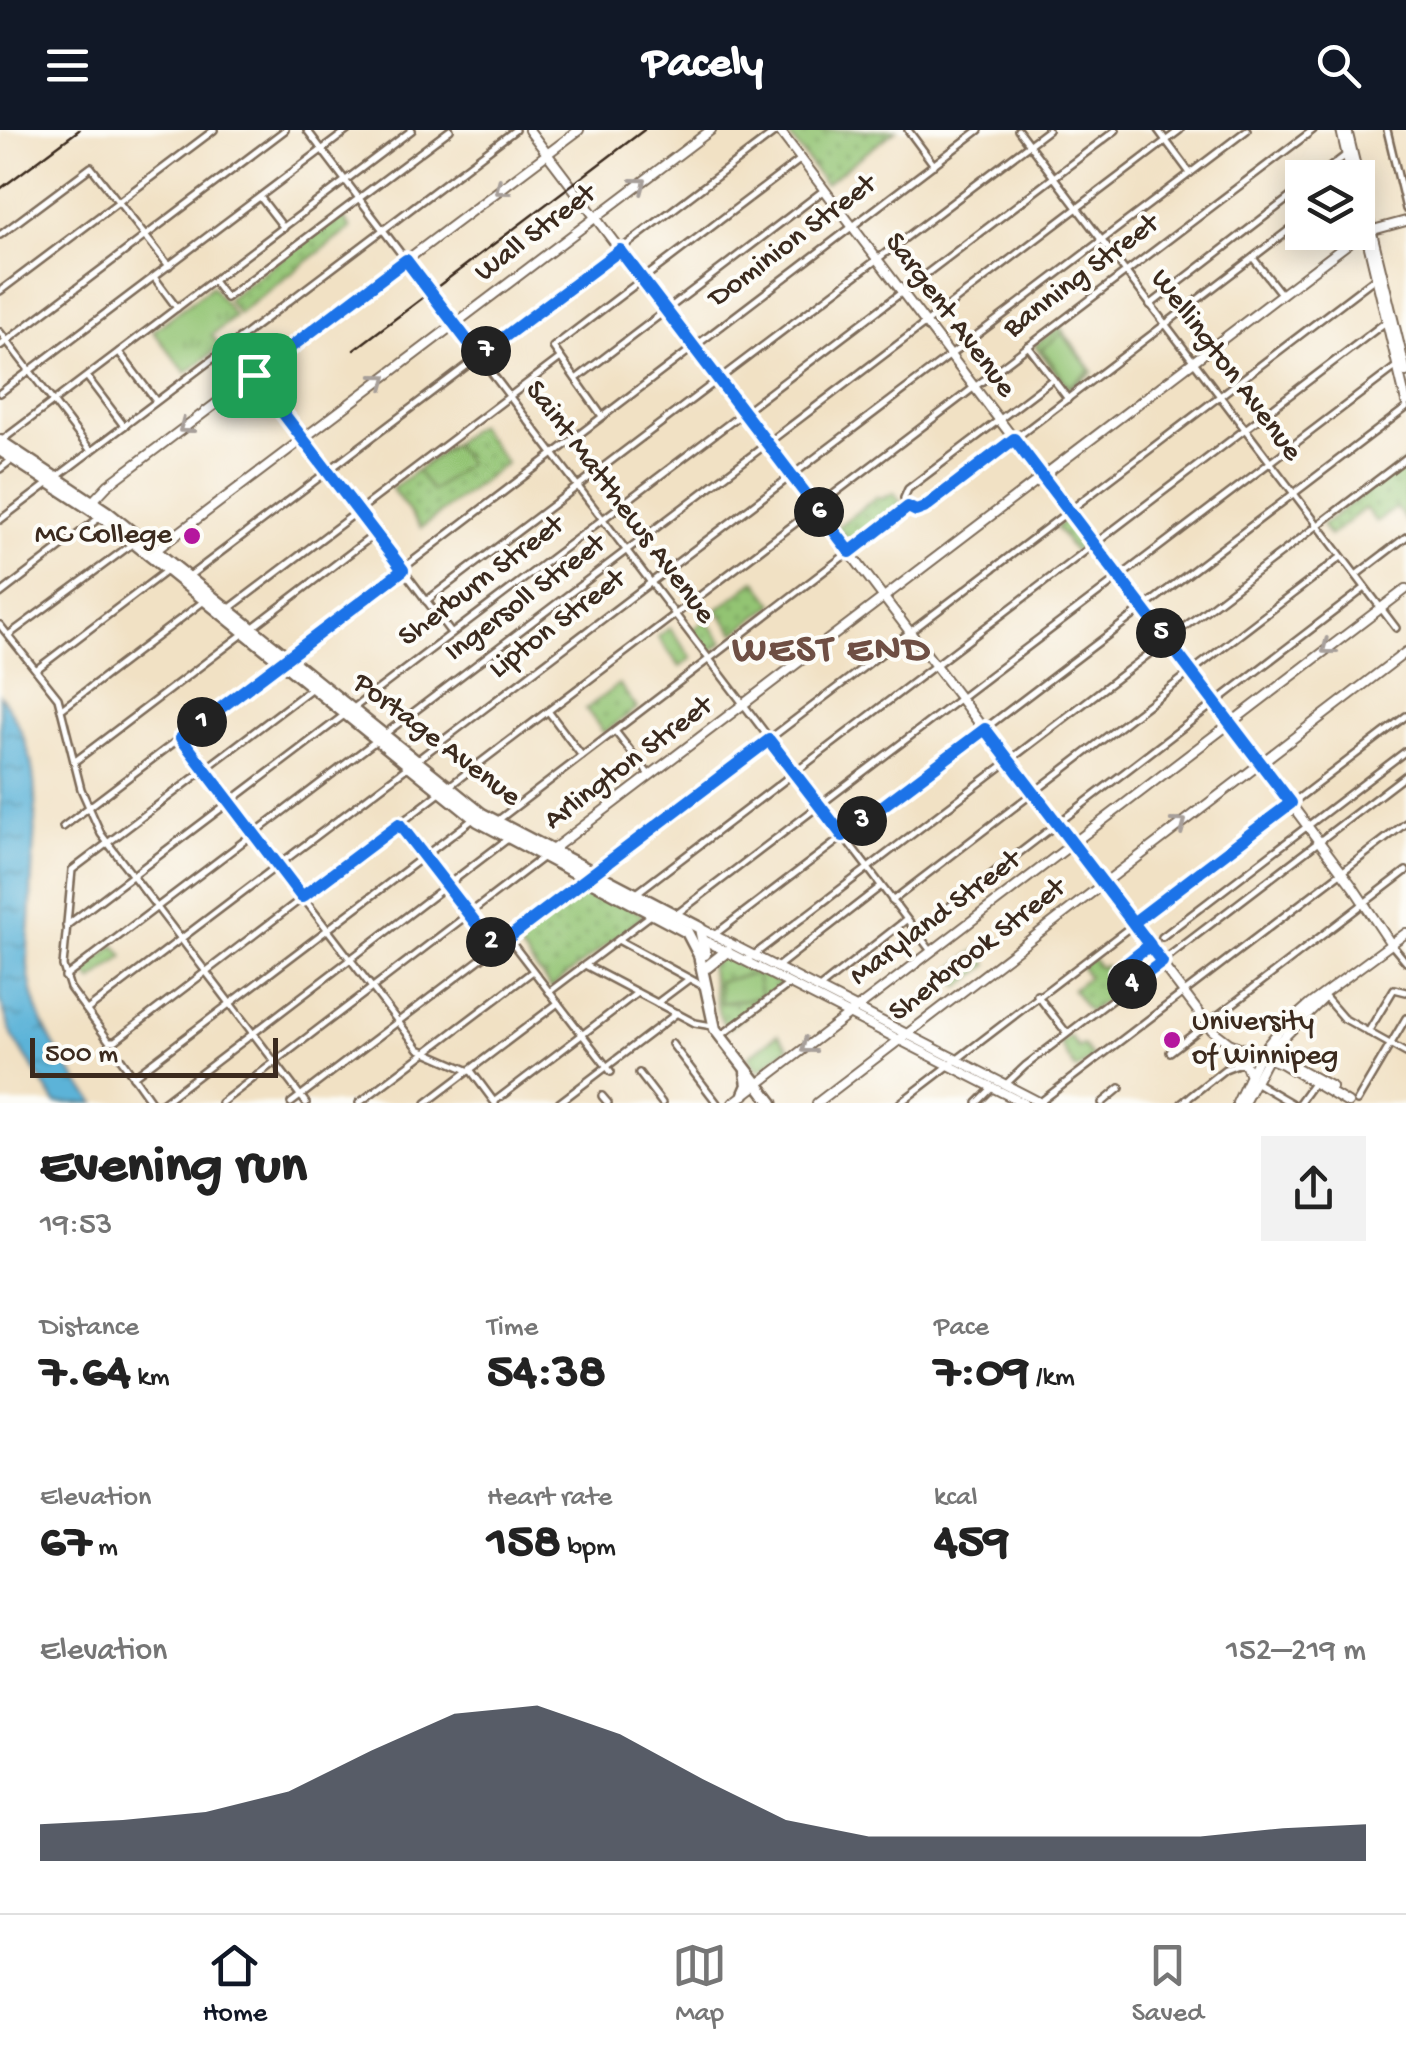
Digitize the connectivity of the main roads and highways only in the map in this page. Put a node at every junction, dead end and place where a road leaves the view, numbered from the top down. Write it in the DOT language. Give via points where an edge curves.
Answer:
graph roads {
  1 [pos="529,130"];
  2 [pos="579,130"];
  3 [pos="711,130"];
  4 [pos="778,130"];
  5 [pos="1344,130"];
  6 [pos="547,154"];
  7 [pos="1351,160"];
  8 [pos="596,217"];
  9 [pos="1406,221"];
  10 [pos="1375,229"];
  11 [pos="1342,250"];
  12 [pos="1373,250"];
  13 [pos="1379,276"];
  14 [pos="1400,346"];
  15 [pos="1402,367"];
  16 [pos="1406,405"];
  17 [pos="0,444"];
  18 [pos="1042,477"];
  19 [pos="90,505"];
  20 [pos="152,553"];
  21 [pos="171,569"];
  22 [pos="1406,589"];
  23 [pos="884,597"];
  24 [pos="224,612"];
  25 [pos="1406,652"];
  26 [pos="284,660"];
  27 [pos="1406,663"];
  28 [pos="1390,664"];
  29 [pos="348,712"];
  30 [pos="1230,723"];
  31 [pos="1260,764"];
  32 [pos="444,790"];
  33 [pos="493,825"];
  34 [pos="1072,843"];
  35 [pos="548,854"];
  36 [pos="1103,884"];
  37 [pos="631,897"];
  38 [pos="687,932"];
  39 [pos="1406,933"];
  40 [pos="701,934"];
  41 [pos="1391,944"];
  42 [pos="727,951"];
  43 [pos="750,958"];
  44 [pos="707,967"];
  45 [pos="794,981"];
  46 [pos="1324,996"];
  47 [pos="852,1011"];
  48 [pos="1209,1023"];
  49 [pos="721,1035"];
  50 [pos="1284,1035"];
  51 [pos="903,1037"];
  52 [pos="1265,1054"];
  53 [pos="952,1062"];
  54 [pos="1236,1063"];
  55 [pos="1296,1064"];
  56 [pos="744,1067"];
  57 [pos="1252,1080"];
  58 [pos="1311,1081"];
  59 [pos="757,1084"];
  60 [pos="744,1094"];
  61 [pos="1354,1102"];
  62 [pos="732,1103"];
  63 [pos="772,1103"];
  64 [pos="817,1103"];
  65 [pos="1023,1103"];
  66 [pos="1040,1103"];
  67 [pos="1241,1103"];
  1 -- 6 [label="main road"];
  2 -- 6 [label="main road"];
  8 -- 3 [label="main road, Wall Street, one-way"];
  4 -- 18 [label="main road, Sargent Avenue"];
  5 -- 7 [label="main road"];
  6 -- 8 [label="main road"];
  6 -- 19 [label="main road, one-way"];
  20 -- 8 [label="main road, Wall Street, one-way"];
  8 -- 23 [label="main road"];
  9 -- 10 [label="main road, Arlington Street"];
  11 -- 18 [label="main road, Arlington Street"];
  12 -- 13 [label="main road"];
  13 -- 14 [label="main road"];
  13 -- 14 [label="main road" via="1387,322"];
  14 -- 15 [label="main road"];
  15 -- 16 [label="main road"];
  17 -- 19 [label="highway, Portage Avenue"];
  18 -- 23 [label="main road, Arlington Street"];
  18 -- 30 [label="main road, Sargent Avenue"];
  19 -- 20 [label="highway, Portage Avenue"];
  19 -- 20 [label="highway, Portage Avenue"];
  20 -- 21 [label="highway, Portage Avenue"];
  21 -- 24 [label="highway, Portage Avenue"];
  21 -- 24 [label="highway, Portage Avenue"];
  22 -- 30 [label="main road, Maryland Street, one-way"];
  23 -- 34 [label="main road"];
  23 -- 35 [label="main road, Arlington Street"];
  24 -- 26 [label="highway, Portage Avenue"];
  25 -- 28 [label="main road, Sherbrook Street"];
  26 -- 29 [label="highway, Portage Avenue"];
  26 -- 29 [label="highway, Portage Avenue"];
  27 -- 28 [label="main road"];
  28 -- 31 [label="main road, Sherbrook Street"];
  29 -- 32 [label="highway, Portage Avenue"];
  30 -- 31 [label="main road, Sargent Avenue"];
  30 -- 34 [label="main road, Maryland Street"];
  36 -- 31 [label="main road, Sherbrook Street, one-way"];
  31 -- 41 [label="main road, Sargent Avenue"];
  32 -- 33 [label="highway, Portage Avenue"];
  32 -- 33 [label="highway, Portage Avenue" via="474,818"];
  33 -- 35 [label="highway, Portage Avenue"];
  33 -- 35 [label="highway, Portage Avenue"];
  34 -- 36 [label="main road"];
  34 -- 47 [label="main road, Maryland Street"];
  35 -- 37 [label="highway, Portage Avenue"];
  36 -- 48 [label="main road"];
  36 -- 51 [label="main road, Sherbrook Street"];
  37 -- 38 [label="highway, Portage Avenue"];
  37 -- 40 [label="highway, Portage Avenue" via="676,915"];
  38 -- 40 [label="main road, Portage Avenue"];
  38 -- 49 [label="highway"];
  39 -- 41 [label="main road"];
  40 -- 42 [label="main road, Portage Avenue"];
  40 -- 43 [label="main road, Portage Avenue"];
  40 -- 44 [label="highway"];
  41 -- 46 [label="main road"];
  42 -- 43 [label="main road, Portage Avenue"];
  42 -- 44 [label="highway"];
  43 -- 45 [label="main road, Portage Avenue"];
  43 -- 45 [label="main road, Portage Avenue"];
  44 -- 49 [label="highway"];
  45 -- 47 [label="main road, Portage Avenue"];
  45 -- 47 [label="main road, Portage Avenue"];
  46 -- 50 [label="main road"];
  46 -- 52 [label="main road" via="1296,1016"];
  47 -- 51 [label="main road, Portage Avenue"];
  47 -- 59 [label="main road, Maryland Street, one-way"];
  48 -- 52 [label="main road"];
  48 -- 52 [label="main road" via="1222,1038"];
  49 -- 56 [label="highway"];
  50 -- 52 [label="main road"];
  50 -- 55 [label="main road" via="1283,1051"];
  51 -- 53 [label="main road, Portage Avenue"];
  51 -- 64 [label="main road, Sherbrook Street"];
  52 -- 55 [label="main road"];
  52 -- 57 [label="main road"];
  52 -- 58 [label="main road"];
  53 -- 65 [label="main road, Portage Avenue"];
  53 -- 66 [label="main road, Portage Avenue"];
  54 -- 57 [label="main road" via="1246,1064"];
  55 -- 58 [label="main road"];
  56 -- 59 [label="highway"];
  56 -- 60 [label="highway"];
  57 -- 67 [label="main road"];
  58 -- 61 [label="main road"];
  59 -- 60 [label="main road, Maryland Street"];
  59 -- 63 [label="highway"];
  60 -- 62 [label="main road, Maryland Street"];
}
